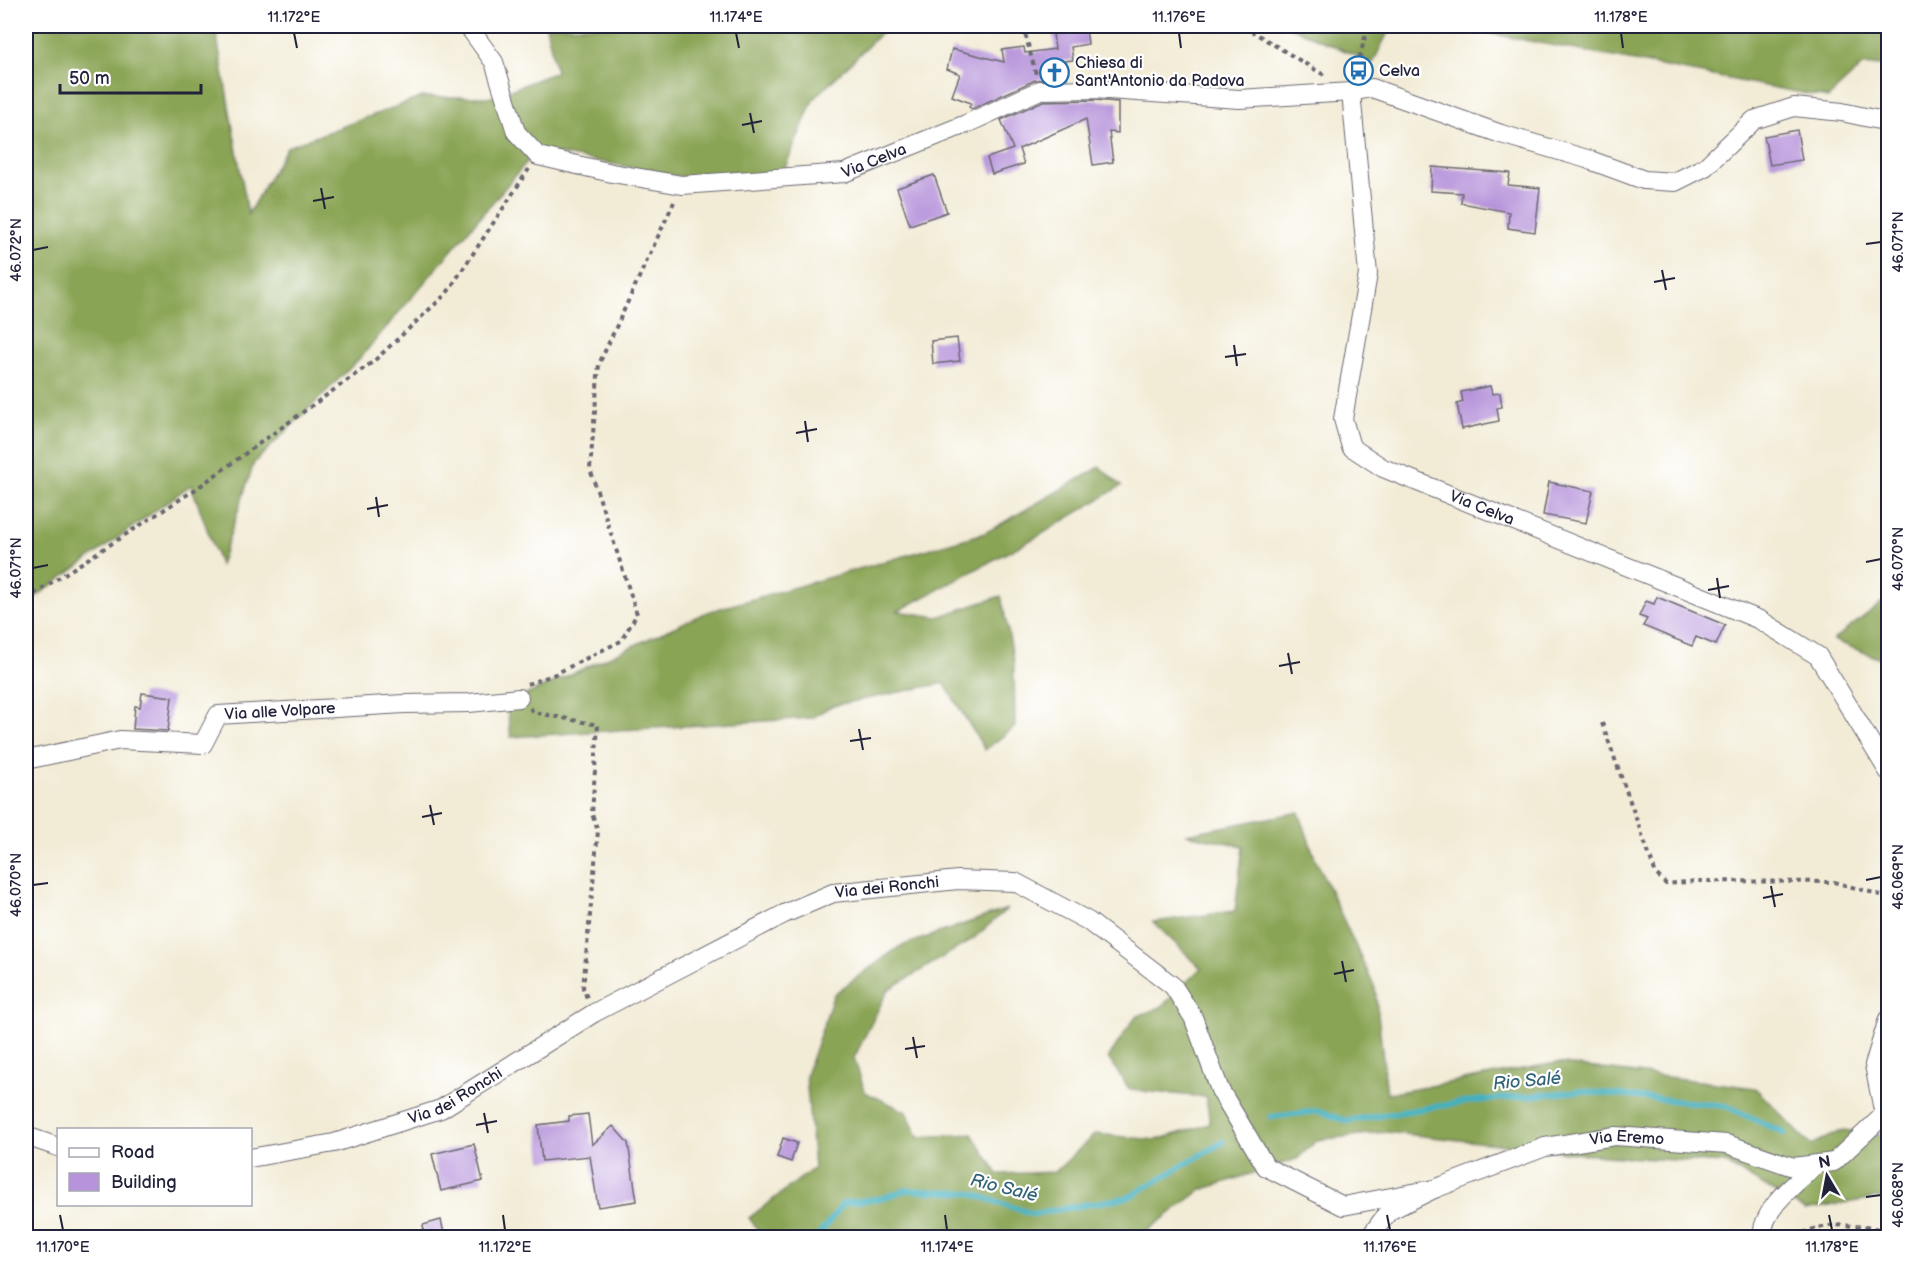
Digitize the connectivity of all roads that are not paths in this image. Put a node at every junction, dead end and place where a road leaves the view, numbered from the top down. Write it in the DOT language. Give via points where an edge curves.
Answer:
graph roads {
  1 [pos="468,26"];
  2 [pos="1351,92"];
  3 [pos="1888,122"];
  4 [pos="519,698"];
  5 [pos="26,760"];
  6 [pos="1888,771"];
  7 [pos="1888,1019"];
  8 [pos="1886,1113"];
  9 [pos="26,1136"];
  10 [pos="57,1147"];
  11 [pos="252,1158"];
  12 [pos="1817,1164"];
  13 [pos="1434,1189"];
  14 [pos="1369,1238"];
  15 [pos="1762,1238"];
  1 -- 2 [label="street, Via Celva" via="494,63 516,132 538,156 682,185 844,173 1040,90 1094,89 1239,99"];
  2 -- 3 [label="street, Via Celva" via="1372,88 1644,180 1675,182 1705,167 1754,120 1794,107"];
  2 -- 6 [label="street, Via Celva" via="1368,274 1343,420 1351,447 1383,468 1760,620 1818,656"];
  4 -- 5 [label="street, Via alle Volpare" via="218,716 203,744 120,740"];
  7 -- 8 [label="street" via="1874,1065"];
  8 -- 12 [label="street, Via Eremo" via="1834,1162"];
  9 -- 10 [label="street"];
  11 -- 13 [label="street, Via dei Ronchi" via="334,1143 441,1108 594,1013 784,914 833,893 957,880 1015,882 1088,921 1173,986 1193,1017 1220,1090 1266,1167 1343,1206"];
  12 -- 13 [label="street, Via Eremo" via="1793,1167 1727,1144 1615,1136 1545,1147"];
  12 -- 15 [label="street" via="1774,1205 1762,1229"];
  13 -- 14 [label="street, Via Eremo" via="1389,1211"];
}
